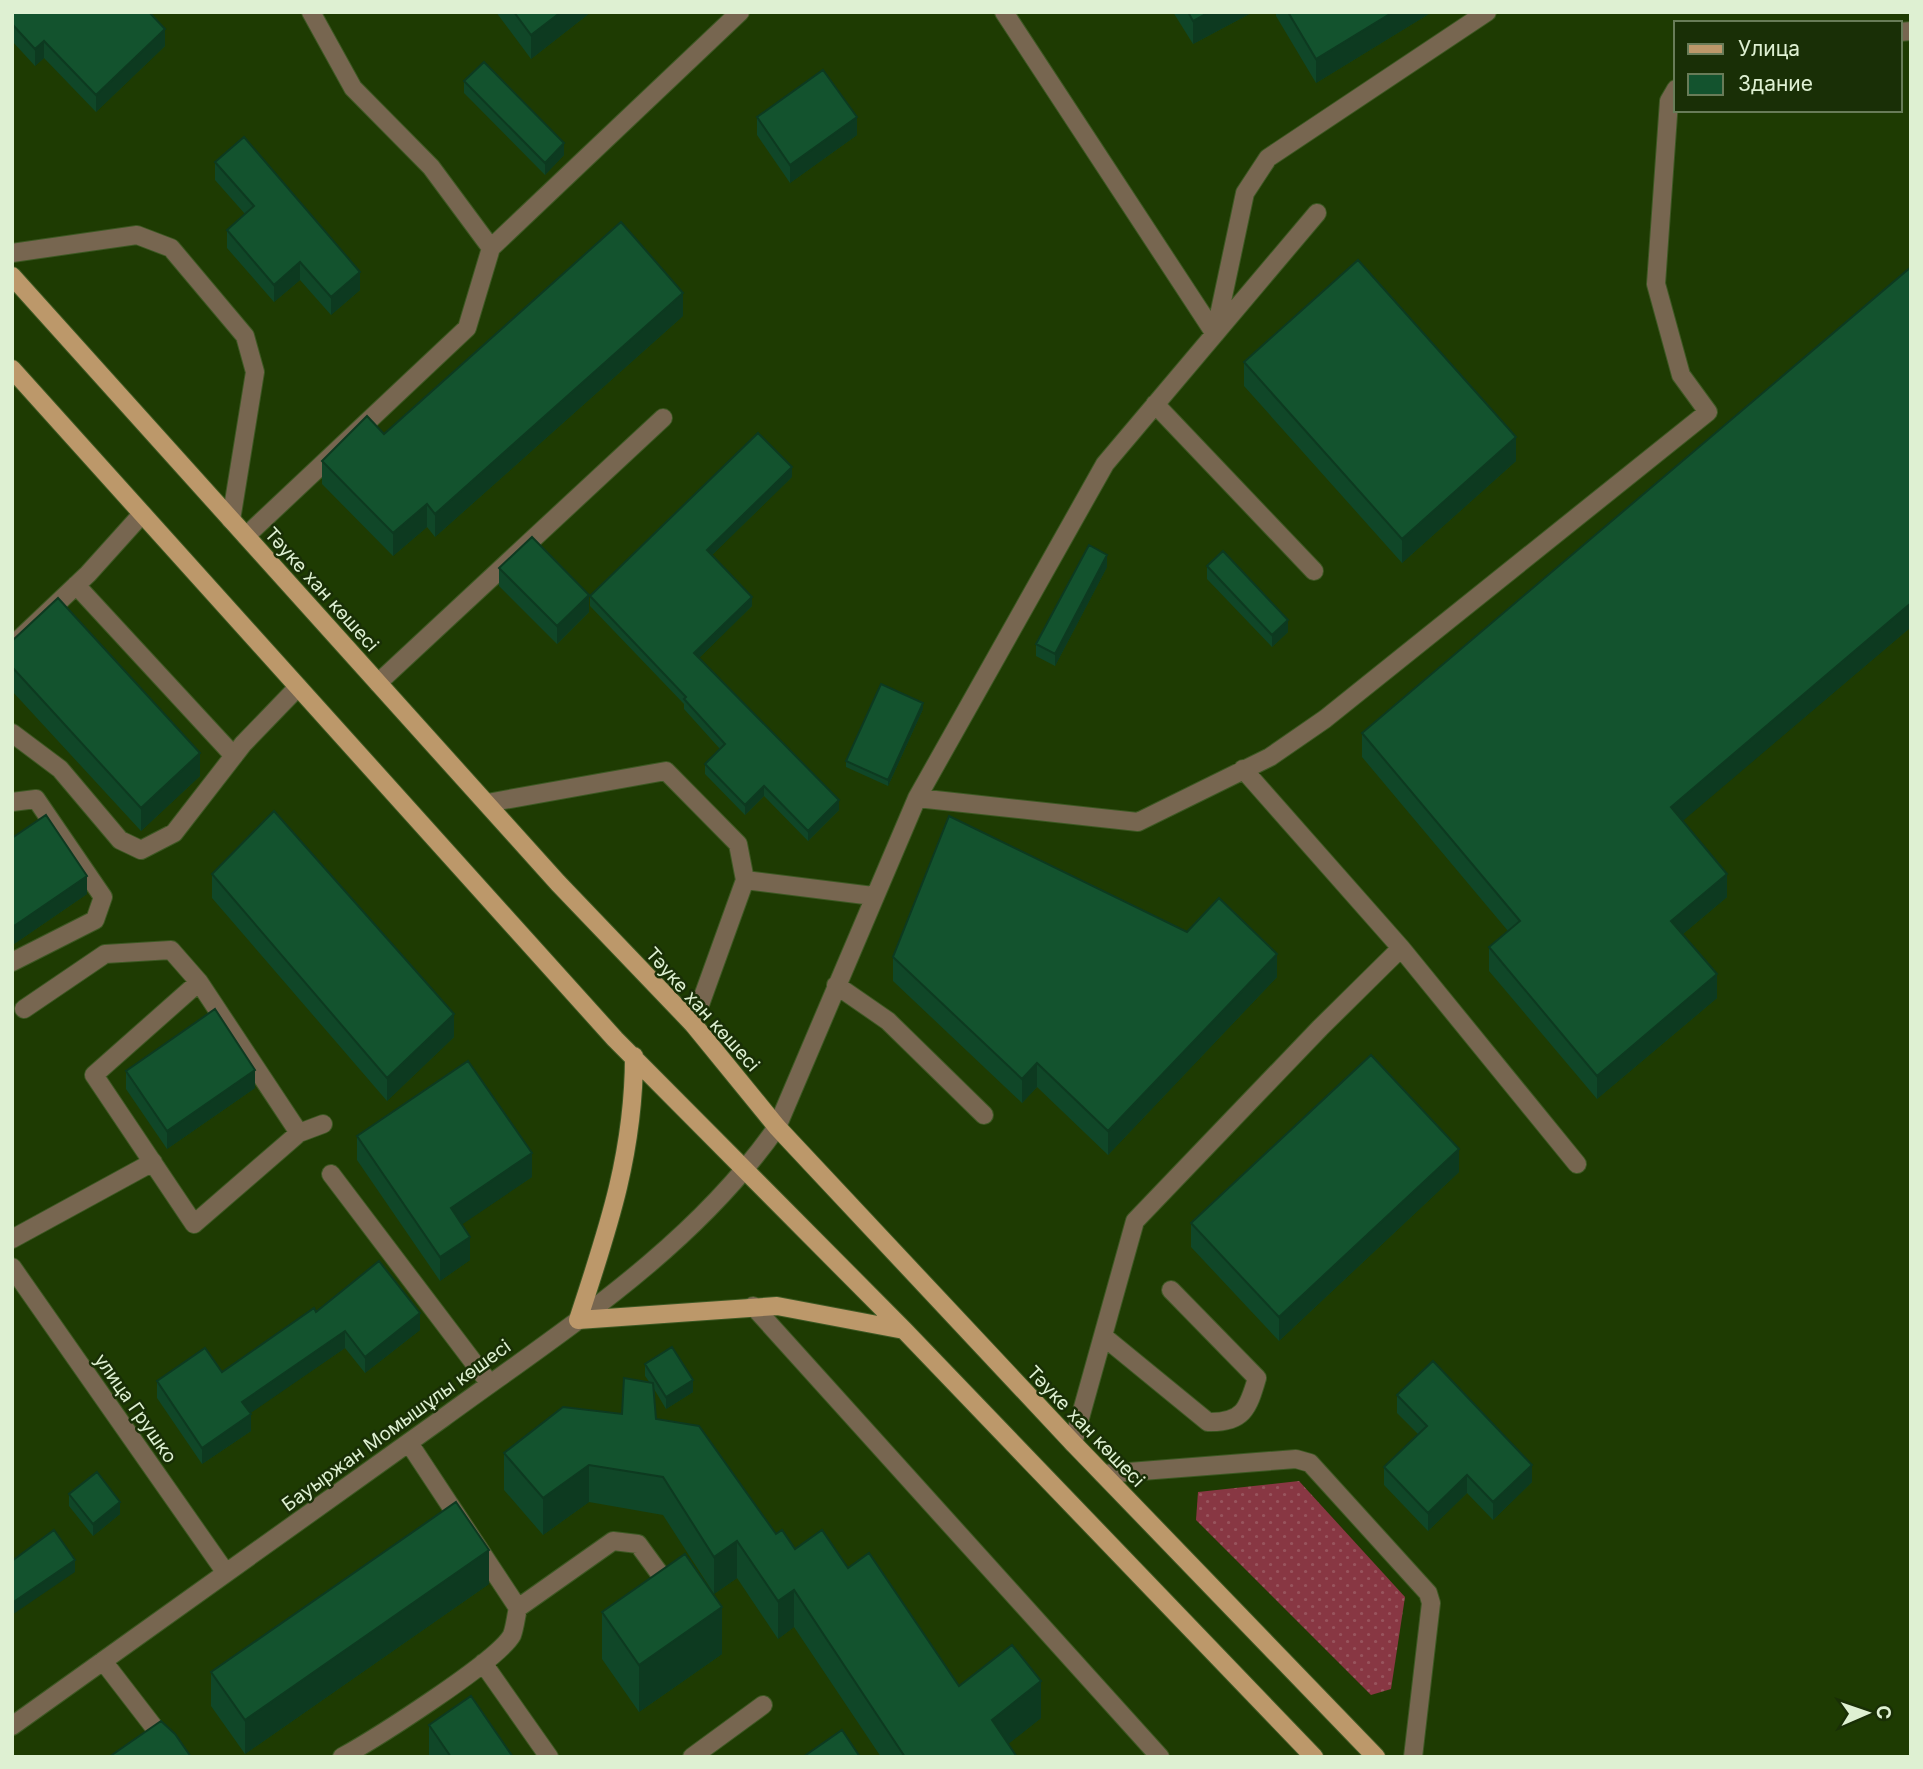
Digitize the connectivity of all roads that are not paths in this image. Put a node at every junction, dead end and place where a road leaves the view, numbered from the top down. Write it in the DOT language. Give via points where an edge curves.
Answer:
graph roads {
  1 [pos="311,12"];
  2 [pos="740,12"];
  3 [pos="1004,12"];
  4 [pos="1487,12"];
  5 [pos="1674,92"];
  6 [pos="1317,213"];
  7 [pos="491,248"];
  8 [pos="12,253"];
  9 [pos="12,276"];
  10 [pos="1215,334"];
  11 [pos="12,369"];
  12 [pos="1155,404"];
  13 [pos="663,418"];
  14 [pos="142,514"];
  15 [pos="231,520"];
  16 [pos="246,536"];
  17 [pos="1314,571"];
  18 [pos="76,586"];
  19 [pos="12,646"];
  20 [pos="378,683"];
  21 [pos="298,687"];
  22 [pos="12,733"];
  23 [pos="234,756"];
  24 [pos="1243,769"];
  25 [pos="917,798"];
  26 [pos="12,802"];
  27 [pos="487,803"];
  28 [pos="745,880"];
  29 [pos="873,896"];
  30 [pos="1401,948"];
  31 [pos="12,962"];
  32 [pos="199,982"];
  33 [pos="836,985"];
  34 [pos="24,1009"];
  35 [pos="693,1024"];
  36 [pos="634,1056"];
  37 [pos="984,1115"];
  38 [pos="323,1124"];
  39 [pos="777,1127"];
  40 [pos="299,1133"];
  41 [pos="153,1162"];
  42 [pos="1577,1164"];
  43 [pos="746,1172"];
  44 [pos="331,1174"];
  45 [pos="12,1239"];
  46 [pos="12,1267"];
  47 [pos="1171,1290"];
  48 [pos="753,1306"];
  49 [pos="578,1320"];
  50 [pos="904,1330"];
  51 [pos="1103,1336"];
  52 [pos="490,1384"];
  53 [pos="409,1443"];
  54 [pos="1073,1443"];
  55 [pos="1103,1474"];
  56 [pos="226,1573"];
  57 [pos="666,1581"];
  58 [pos="518,1608"];
  59 [pos="103,1661"];
  60 [pos="483,1663"];
  61 [pos="763,1704"];
  62 [pos="12,1726"];
  63 [pos="177,1757"];
  64 [pos="342,1757"];
  65 [pos="549,1757"];
  66 [pos="692,1757"];
  67 [pos="1160,1757"];
  68 [pos="1314,1757"];
  69 [pos="1376,1757"];
  70 [pos="1413,1757"];
  1 -- 7 [label="street" via="353,88 431,167"];
  2 -- 7 [label="street"];
  3 -- 10 [label="street"];
  4 -- 10 [label="street" via="1268,158 1245,193"];
  5 -- 24 [label="street" via="1669,101 1656,284 1681,375 1708,412 1325,719 1270,757"];
  6 -- 10 [label="street, Бауыржан Момышұлы көшесі"];
  7 -- 16 [label="street" via="467,328"];
  8 -- 15 [label="street" via="137,236 160,244 171,248 244,336 255,372"];
  9 -- 15 [label="main road, Тәуке хан көшесі"];
  10 -- 12 [label="street, Бауыржан Момышұлы көшесі"];
  11 -- 14 [label="main road"];
  12 -- 17 [label="street"];
  12 -- 25 [label="street, Бауыржан Момышұлы көшесі" via="1105,464"];
  13 -- 20 [label="street"];
  14 -- 18 [label="street"];
  14 -- 21 [label="main road"];
  15 -- 16 [label="main road, Тәуке хан көшесі"];
  16 -- 20 [label="main road, Тәуке хан көшесі"];
  18 -- 19 [label="street"];
  18 -- 23 [label="street"];
  20 -- 27 [label="main road, Тәуке хан көшесі"];
  21 -- 23 [label="street"];
  21 -- 36 [label="main road"];
  22 -- 23 [label="street" via="60,769 120,840 141,850 174,834"];
  24 -- 25 [label="street" via="1138,822"];
  24 -- 30 [label="street"];
  25 -- 29 [label="street, Бауыржан Момышұлы көшесі"];
  26 -- 31 [label="street" via="36,799 103,897 95,920"];
  27 -- 28 [label="street" via="666,771 738,844"];
  27 -- 35 [label="main road, Тәуке хан көшесі"];
  28 -- 29 [label="street"];
  28 -- 35 [label="street"];
  29 -- 33 [label="street, Бауыржан Момышұлы көшесі"];
  30 -- 42 [label="street"];
  30 -- 51 [label="street" via="1135,1221"];
  32 -- 34 [label="street" via="171,950 105,954"];
  32 -- 40 [label="street"];
  32 -- 41 [label="street" via="94,1075"];
  33 -- 37 [label="street" via="888,1021"];
  33 -- 39 [label="street, Бауыржан Момышұлы көшесі"];
  35 -- 39 [label="main road, Тәуке хан көшесі"];
  36 -- 43 [label="main road"];
  36 -- 49 [label="main road" via="634,1107 618,1197"];
  38 -- 40 [label="street"];
  39 -- 43 [label="street, Бауыржан Момышұлы көшесі"];
  39 -- 54 [label="main road, Тәуке хан көшесі"];
  40 -- 41 [label="street" via="194,1224"];
  41 -- 45 [label="street"];
  43 -- 49 [label="street, Бауыржан Момышұлы көшесі" via="697,1223"];
  43 -- 50 [label="main road"];
  44 -- 52 [label="street"];
  46 -- 56 [label="street, улица Грушко"];
  47 -- 51 [label="street" via="1257,1378 1242,1413 1228,1423 1208,1422"];
  48 -- 49 [label="main road"];
  48 -- 50 [label="main road" via="777,1306"];
  48 -- 67 [label="street"];
  49 -- 52 [label="street, Бауыржан Момышұлы көшесі"];
  50 -- 68 [label="main road"];
  51 -- 54 [label="street"];
  52 -- 53 [label="street, Бауыржан Момышұлы көшесі"];
  53 -- 56 [label="street, Бауыржан Момышұлы көшесі"];
  53 -- 58 [label="street"];
  54 -- 55 [label="main road, Тәуке хан көшесі"];
  55 -- 69 [label="main road, Тәуке хан көшесі"];
  55 -- 70 [label="street" via="1296,1459 1310,1463 1428,1592 1431,1603"];
  56 -- 59 [label="street, Бауыржан Момышұлы көшесі"];
  57 -- 58 [label="street" via="638,1544 613,1541"];
  58 -- 60 [label="street" via="512,1636"];
  59 -- 62 [label="street, Бауыржан Момышұлы көшесі"];
  59 -- 63 [label="street"];
  60 -- 64 [label="street"];
  60 -- 65 [label="street"];
  61 -- 66 [label="street"];
}
